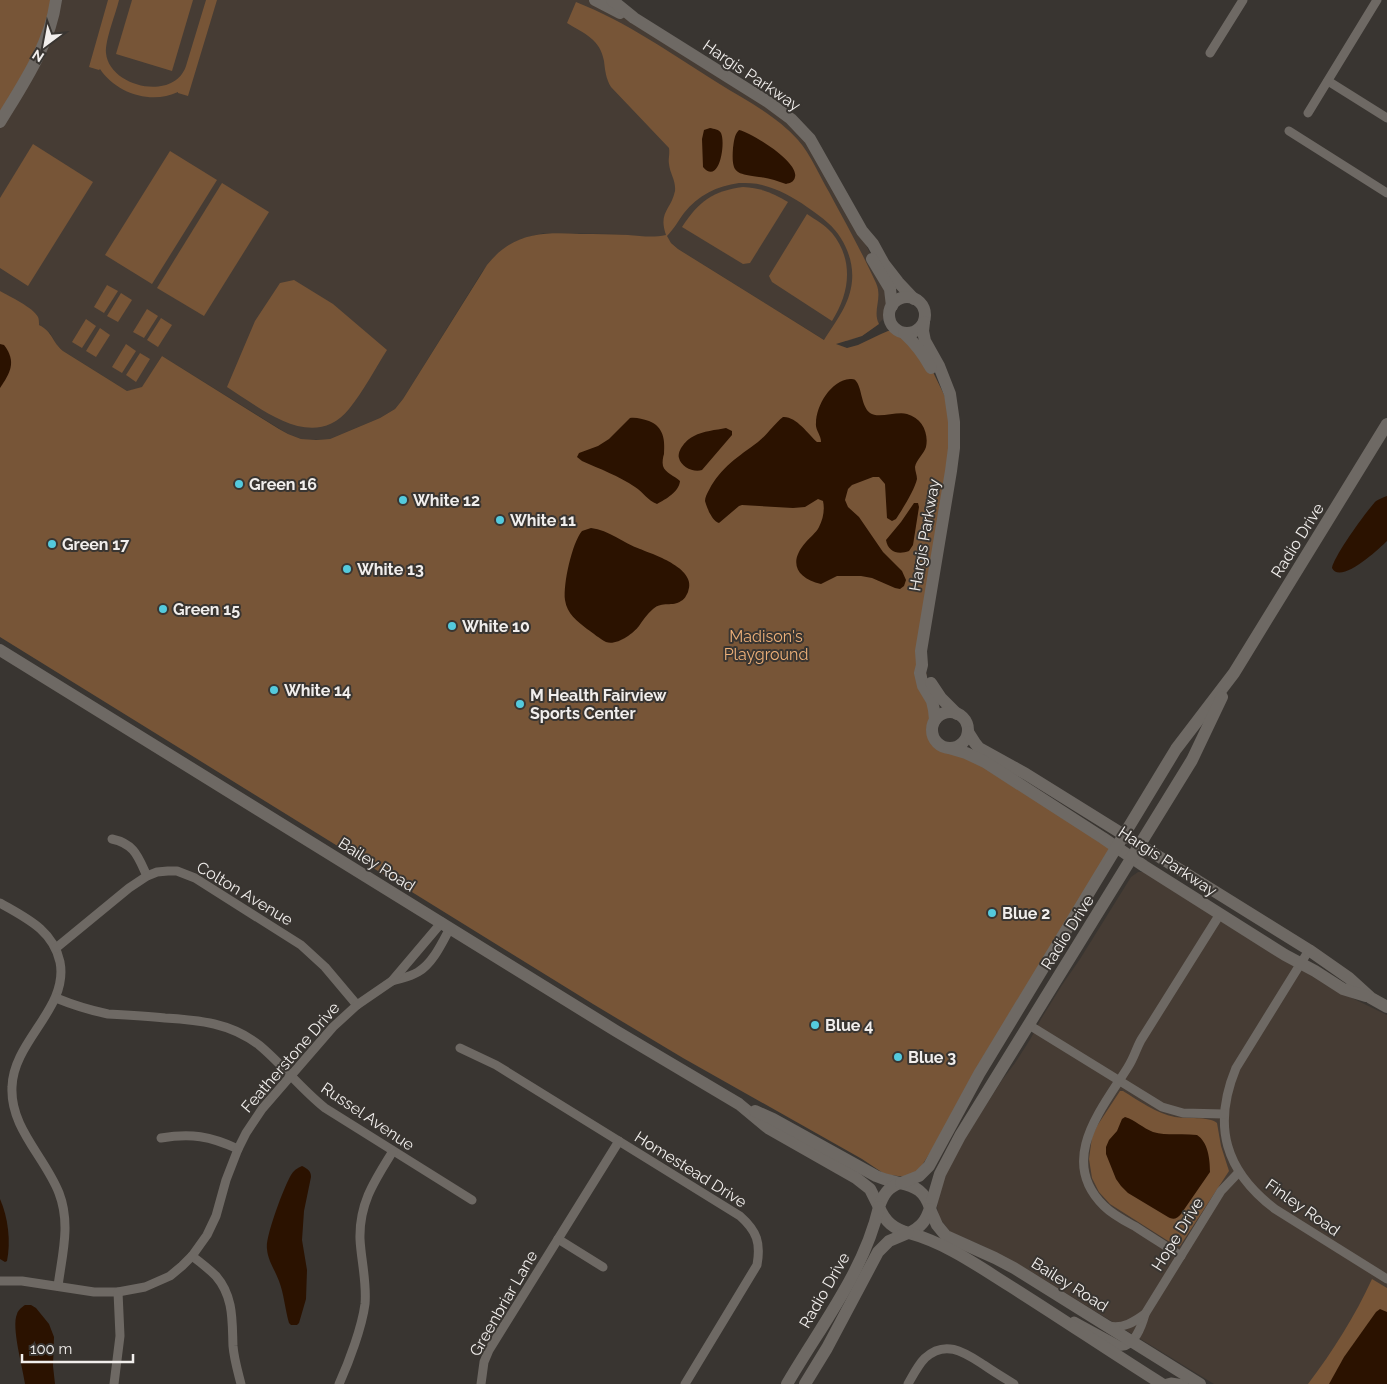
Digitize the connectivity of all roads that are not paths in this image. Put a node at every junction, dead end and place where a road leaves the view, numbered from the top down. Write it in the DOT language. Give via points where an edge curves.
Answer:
graph roads {
  1 [pos="56,0"];
  2 [pos="595,0"];
  3 [pos="612,0"];
  4 [pos="1242,0"];
  5 [pos="1377,0"];
  6 [pos="634,18"];
  7 [pos="1210,53"];
  8 [pos="1328,81"];
  9 [pos="1308,113"];
  10 [pos="1387,118"];
  11 [pos="0,122"];
  12 [pos="1289,131"];
  13 [pos="1387,193"];
  14 [pos="862,231"];
  15 [pos="914,299"];
  16 [pos="892,306"];
  17 [pos="924,322"];
  18 [pos="904,333"];
  19 [pos="952,411"];
  20 [pos="1387,424"];
  21 [pos="0,650"];
  22 [pos="922,665"];
  23 [pos="1234,673"];
  24 [pos="957,714"];
  25 [pos="935,720"];
  26 [pos="968,732"];
  27 [pos="949,748"];
  28 [pos="1123,835"];
  29 [pos="112,839"];
  30 [pos="1140,845"];
  31 [pos="1116,847"];
  32 [pos="1132,858"];
  33 [pos="148,876"];
  34 [pos="0,903"];
  35 [pos="1220,914"];
  36 [pos="446,925"];
  37 [pos="56,948"];
  38 [pos="1309,950"];
  39 [pos="1301,963"];
  40 [pos="392,981"];
  41 [pos="56,998"];
  42 [pos="1371,998"];
  43 [pos="357,1005"];
  44 [pos="1387,1007"];
  45 [pos="1029,1025"];
  46 [pos="460,1048"];
  47 [pos="291,1076"];
  48 [pos="1119,1081"];
  49 [pos="739,1104"];
  50 [pos="1224,1114"];
  51 [pos="160,1138"];
  52 [pos="619,1141"];
  53 [pos="238,1148"];
  54 [pos="393,1151"];
  55 [pos="1239,1172"];
  56 [pos="901,1183"];
  57 [pos="472,1200"];
  58 [pos="879,1207"];
  59 [pos="930,1208"];
  60 [pos="908,1233"];
  61 [pos="558,1239"];
  62 [pos="192,1256"];
  63 [pos="1181,1256"];
  64 [pos="603,1267"];
  65 [pos="1387,1280"];
  66 [pos="0,1282"];
  67 [pos="58,1286"];
  68 [pos="118,1292"];
  69 [pos="1050,1312"];
  70 [pos="1145,1314"];
  71 [pos="1106,1325"];
  72 [pos="1132,1341"];
  73 [pos="114,1384"];
  74 [pos="241,1384"];
  75 [pos="339,1384"];
  76 [pos="481,1384"];
  77 [pos="685,1384"];
  78 [pos="787,1384"];
  79 [pos="805,1384"];
  80 [pos="908,1384"];
  81 [pos="1014,1384"];
  82 [pos="1163,1384"];
  83 [pos="1184,1384"];
  84 [pos="1200,1384"];
  1 -- 11 [label="main road" via="36,61"];
  2 -- 6 [label="main road, Hargis Parkway"];
  3 -- 6 [label="main road, Hargis Parkway"];
  4 -- 7 [label="street"];
  5 -- 8 [label="street"];
  6 -- 14 [label="main road, Hargis Parkway" via="791,119 810,138"];
  8 -- 9 [label="street"];
  8 -- 10 [label="street"];
  12 -- 13 [label="street"];
  14 -- 15 [label="main road, Hargis Parkway" via="884,264"];
  14 -- 16 [label="main road, Hargis Parkway" via="890,289"];
  15 -- 16 [label="main road" via="900,299"];
  15 -- 17 [label="main road" via="923,306"];
  16 -- 18 [label="main road" via="892,323"];
  17 -- 18 [label="main road" via="916,331"];
  17 -- 19 [label="main road, Hargis Parkway" via="925,341 946,381"];
  18 -- 19 [label="main road, Hargis Parkway" via="925,356"];
  19 -- 22 [label="main road, Hargis Parkway" via="954,448 922,642"];
  20 -- 23 [label="main road, Radio Drive"];
  21 -- 36 [label="main road, Bailey Road"];
  22 -- 24 [label="main road, Hargis Parkway" via="941,698"];
  22 -- 25 [label="main road, Hargis Parkway" via="920,673 932,701"];
  23 -- 28 [label="main road, Radio Drive" via="1176,749"];
  23 -- 30 [label="main road, Radio Drive" via="1192,760"];
  24 -- 25 [label="main road" via="942,714"];
  24 -- 26 [label="main road" via="965,721"];
  25 -- 27 [label="main road" via="932,729 934,739"];
  26 -- 27 [label="main road" via="959,745"];
  26 -- 28 [label="main road, Hargis Parkway" via="984,751"];
  27 -- 31 [label="main road, Hargis Parkway" via="985,762"];
  28 -- 30 [label="main road, Hargis Parkway"];
  28 -- 31 [label="main road, Radio Drive"];
  29 -- 33 [label="street" via="132,848"];
  30 -- 32 [label="main road, Radio Drive"];
  30 -- 38 [label="main road, Hargis Parkway"];
  31 -- 32 [label="main road, Hargis Parkway"];
  31 -- 56 [label="main road, Radio Drive" via="979,1074 929,1166 919,1176"];
  32 -- 35 [label="main road, Hargis Parkway"];
  32 -- 45 [label="main road, Radio Drive"];
  33 -- 37 [label="street, Colton Avenue"];
  33 -- 43 [label="street, Colton Avenue" via="177,871 195,878 301,945 325,967"];
  34 -- 37 [label="street" via="42,930"];
  35 -- 39 [label="main road, Hargis Parkway"];
  35 -- 48 [label="street"];
  36 -- 40 [label="street, Featherstone Drive"];
  36 -- 40 [label="street, Featherstone Drive" via="428,963 410,976"];
  36 -- 49 [label="main road, Bailey Road"];
  37 -- 41 [label="street" via="61,975"];
  38 -- 39 [label="street, Finley Road"];
  38 -- 42 [label="main road, Hargis Parkway"];
  39 -- 42 [label="main road, Hargis Parkway" via="1343,989"];
  39 -- 50 [label="street, Finley Road" via="1236,1068"];
  40 -- 43 [label="street, Featherstone Drive"];
  41 -- 47 [label="street, Russel Avenue" via="108,1014 198,1020 224,1026 257,1044"];
  41 -- 67 [label="street" via="20,1056 12,1078 12,1101 20,1126 53,1180 64,1209 65,1241"];
  42 -- 44 [label="main road, Hargis Parkway"];
  43 -- 47 [label="street, Featherstone Drive" via="333,1027"];
  45 -- 48 [label="street"];
  45 -- 59 [label="main road, Radio Drive" via="953,1148"];
  46 -- 52 [label="street, Homestead Drive" via="496,1065"];
  47 -- 53 [label="street, Featherstone Drive" via="254,1120"];
  47 -- 54 [label="street, Russel Avenue" via="325,1108"];
  48 -- 50 [label="street" via="1171,1110"];
  48 -- 63 [label="street" via="1087,1137 1084,1158 1087,1178 1106,1208"];
  49 -- 56 [label="main road, Bailey Road" via="773,1119 876,1176"];
  49 -- 58 [label="main road, Bailey Road" via="768,1128 864,1183"];
  50 -- 55 [label="street, Finley Road" via="1228,1146"];
  51 -- 53 [label="street" via="194,1136"];
  52 -- 61 [label="street, Greenbriar Lane"];
  52 -- 77 [label="street, Homestead Drive" via="740,1216 751,1227 759,1246 754,1272"];
  53 -- 62 [label="street, Featherstone Drive" via="212,1226"];
  54 -- 57 [label="street, Russel Avenue"];
  54 -- 75 [label="street" via="372,1184 362,1213 360,1239 365,1304"];
  55 -- 63 [label="street, Hope Drive" via="1221,1191"];
  55 -- 65 [label="street, Finley Road" via="1251,1188 1275,1209"];
  56 -- 58 [label="main road" via="888,1190"];
  56 -- 59 [label="main road" via="922,1192"];
  58 -- 60 [label="main road" via="890,1224"];
  58 -- 78 [label="main road, Radio Drive" via="870,1238 853,1274"];
  59 -- 60 [label="main road" via="924,1223"];
  59 -- 71 [label="main road, Bailey Road" via="946,1236 1004,1263"];
  60 -- 69 [label="main road, Bailey Road" via="947,1248"];
  60 -- 79 [label="main road, Radio Drive" via="889,1241 878,1252"];
  61 -- 64 [label="street, Greenbriar Lane"];
  61 -- 76 [label="street, Greenbriar Lane" via="490,1350 484,1362"];
  62 -- 68 [label="street, Featherstone Drive" via="170,1276 158,1282"];
  62 -- 74 [label="street" via="216,1277 227,1295"];
  63 -- 70 [label="street, Hope Drive"];
  66 -- 67 [label="street, Featherstone Drive" via="22,1281"];
  67 -- 68 [label="street, Featherstone Drive"];
  68 -- 73 [label="street" via="120,1336"];
  69 -- 72 [label="street" via="1120,1346"];
  69 -- 82 [label="main road, Bailey Road"];
  70 -- 71 [label="street, Hope Drive" via="1123,1326"];
  70 -- 72 [label="street, Hope Drive"];
  71 -- 72 [label="main road, Bailey Road"];
  72 -- 84 [label="main road, Bailey Road"];
  80 -- 81 [label="street" via="927,1357 948,1349 964,1352"];
  82 -- 83 [label="street"];
}
